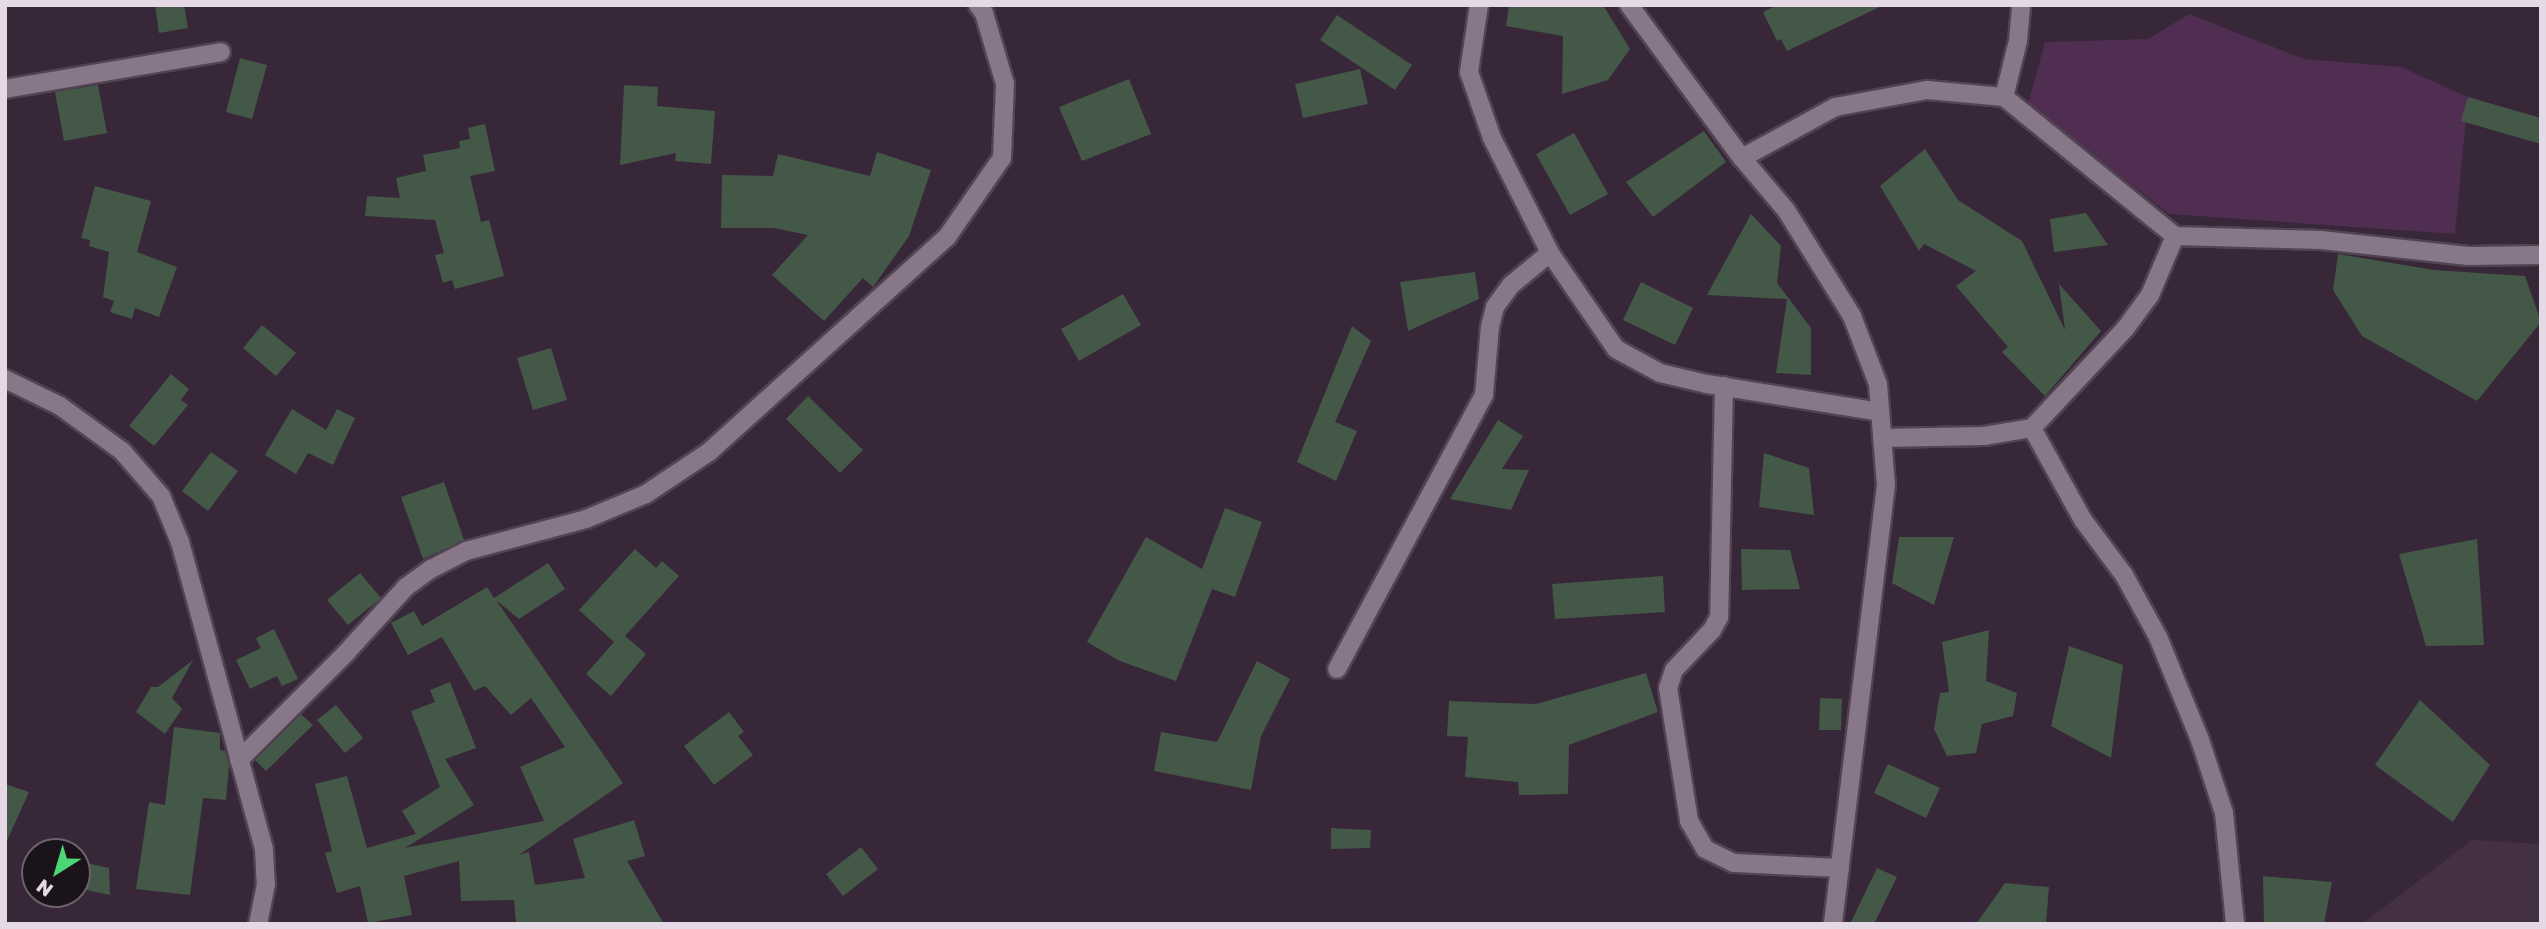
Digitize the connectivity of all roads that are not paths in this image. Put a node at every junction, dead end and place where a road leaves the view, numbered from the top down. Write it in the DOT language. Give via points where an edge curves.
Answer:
graph roads {
  1 [pos="978,5"];
  2 [pos="1479,5"];
  3 [pos="1629,5"];
  4 [pos="2021,5"];
  5 [pos="221,52"];
  6 [pos="5,89"];
  7 [pos="2004,97"];
  8 [pos="1742,158"];
  9 [pos="2175,236"];
  10 [pos="1550,253"];
  11 [pos="2541,255"];
  12 [pos="5,379"];
  13 [pos="1724,387"];
  14 [pos="1880,412"];
  15 [pos="2032,428"];
  16 [pos="1882,438"];
  17 [pos="1337,669"];
  18 [pos="239,760"];
  19 [pos="1840,868"];
  20 [pos="258,924"];
  21 [pos="1833,924"];
  22 [pos="2235,924"];
  1 -- 18 [label="street" via="1005,85 1002,158 947,237 709,452 646,494 586,519 466,551 406,587"];
  2 -- 10 [label="street" via="1469,72 1492,138"];
  3 -- 8 [label="street"];
  4 -- 7 [label="street" via="2018,41"];
  5 -- 6 [label="street"];
  7 -- 8 [label="street" via="1927,90 1835,107"];
  7 -- 9 [label="street"];
  8 -- 14 [label="street" via="1786,210 1852,316 1878,384"];
  9 -- 11 [label="street" via="2322,240 2468,256"];
  9 -- 15 [label="street" via="2150,295 2133,318"];
  10 -- 13 [label="street" via="1616,349 1660,373"];
  10 -- 17 [label="street" via="1511,285 1495,307 1484,395"];
  12 -- 18 [label="street" via="60,406 122,451 161,496 180,542"];
  13 -- 14 [label="street"];
  13 -- 19 [label="street" via="1719,617 1678,663 1668,688 1689,821 1705,849 1734,863"];
  14 -- 16 [label="street"];
  15 -- 16 [label="street" via="1984,436"];
  15 -- 22 [label="street" via="2083,520 2124,575 2158,637 2224,813"];
  16 -- 19 [label="street" via="1886,485"];
  18 -- 20 [label="street" via="264,850 266,884"];
  19 -- 21 [label="street"];
}
